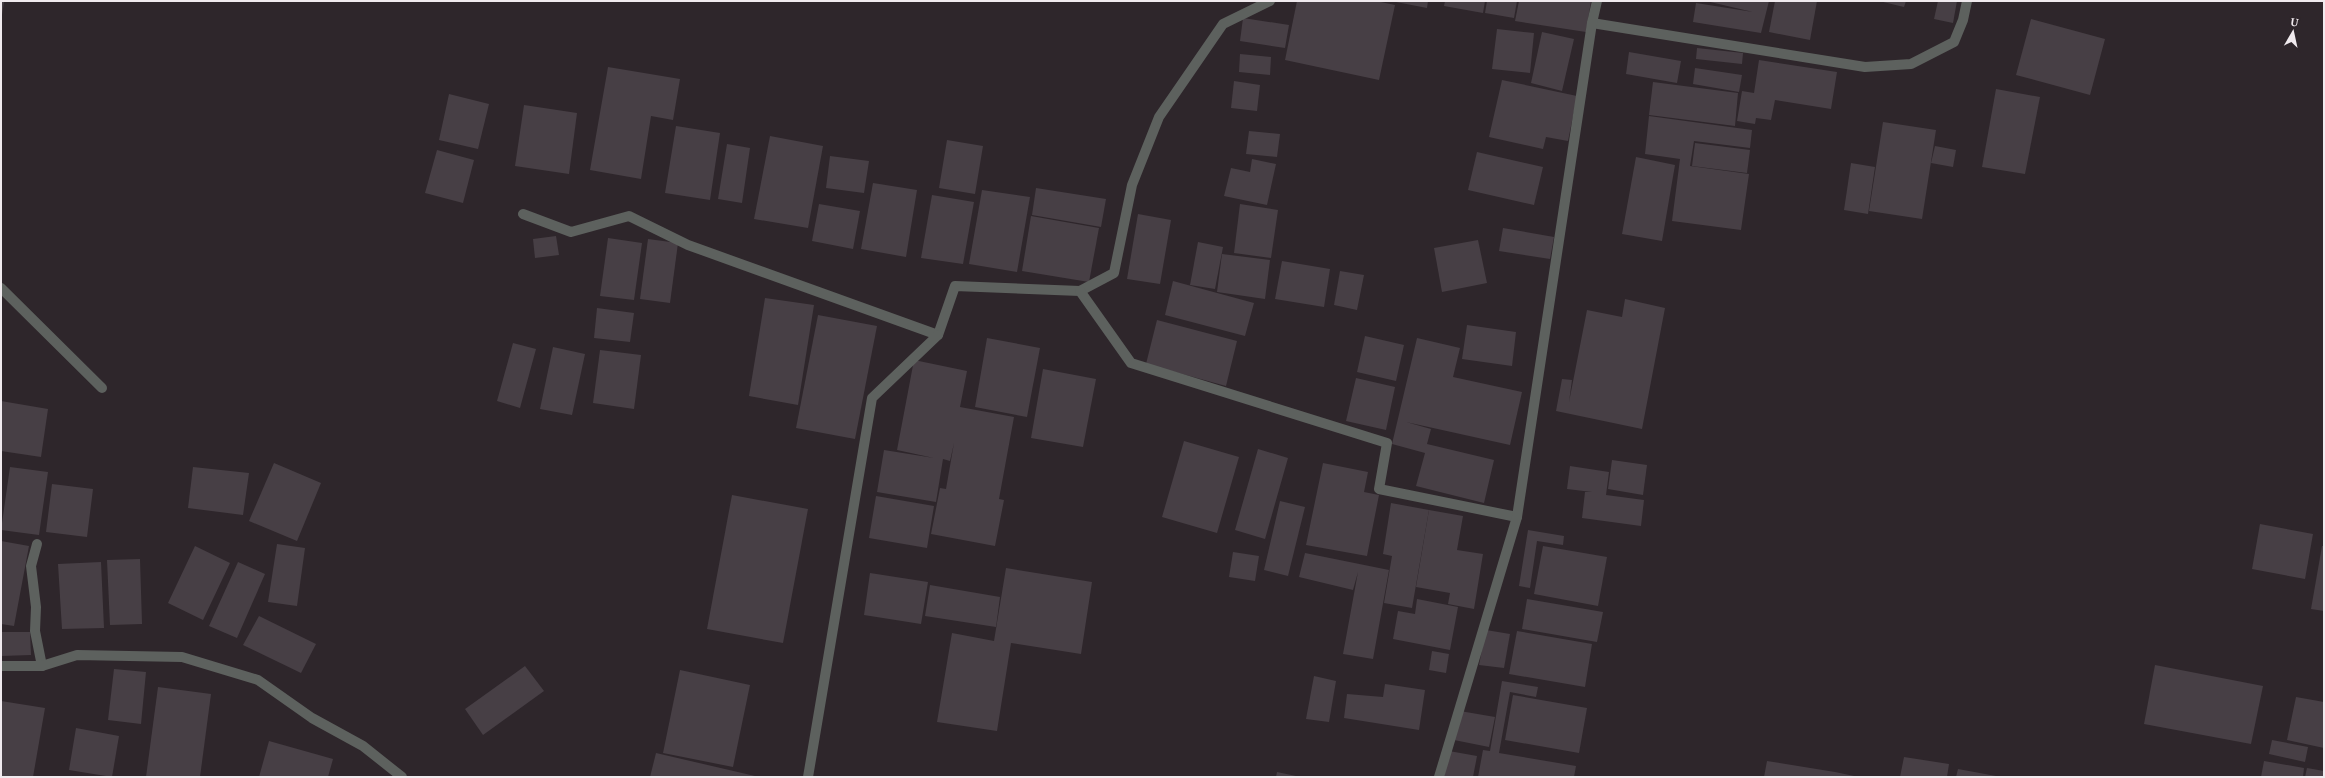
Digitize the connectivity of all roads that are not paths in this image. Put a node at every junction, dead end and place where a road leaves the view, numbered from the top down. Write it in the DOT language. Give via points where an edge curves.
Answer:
graph roads {
  1 [pos="1270,1"];
  2 [pos="1597,1"];
  3 [pos="1967,1"];
  4 [pos="1592,23"];
  5 [pos="523,214"];
  6 [pos="1,288"];
  7 [pos="1080,291"];
  8 [pos="938,335"];
  9 [pos="102,388"];
  10 [pos="1517,516"];
  11 [pos="37,544"];
  12 [pos="1,666"];
  13 [pos="42,666"];
  14 [pos="402,777"];
  15 [pos="808,777"];
  16 [pos="1439,777"];
  1 -- 7 [label="street" via="1223,24 1159,117 1132,185 1114,273"];
  2 -- 4 [label="street"];
  3 -- 4 [label="street" via="1954,42 1911,64 1865,67"];
  4 -- 10 [label="street"];
  5 -- 8 [label="street" via="571,232 629,216 688,245"];
  6 -- 9 [label="street"];
  7 -- 8 [label="street" via="955,286"];
  7 -- 10 [label="street" via="1131,363 1387,443 1378,489"];
  8 -- 15 [label="street" via="872,398"];
  10 -- 16 [label="street"];
  11 -- 13 [label="street" via="31,566 36,607 35,631"];
  12 -- 13 [label="street"];
  13 -- 14 [label="street" via="77,655 182,657 258,680 312,718 363,746"];
}
